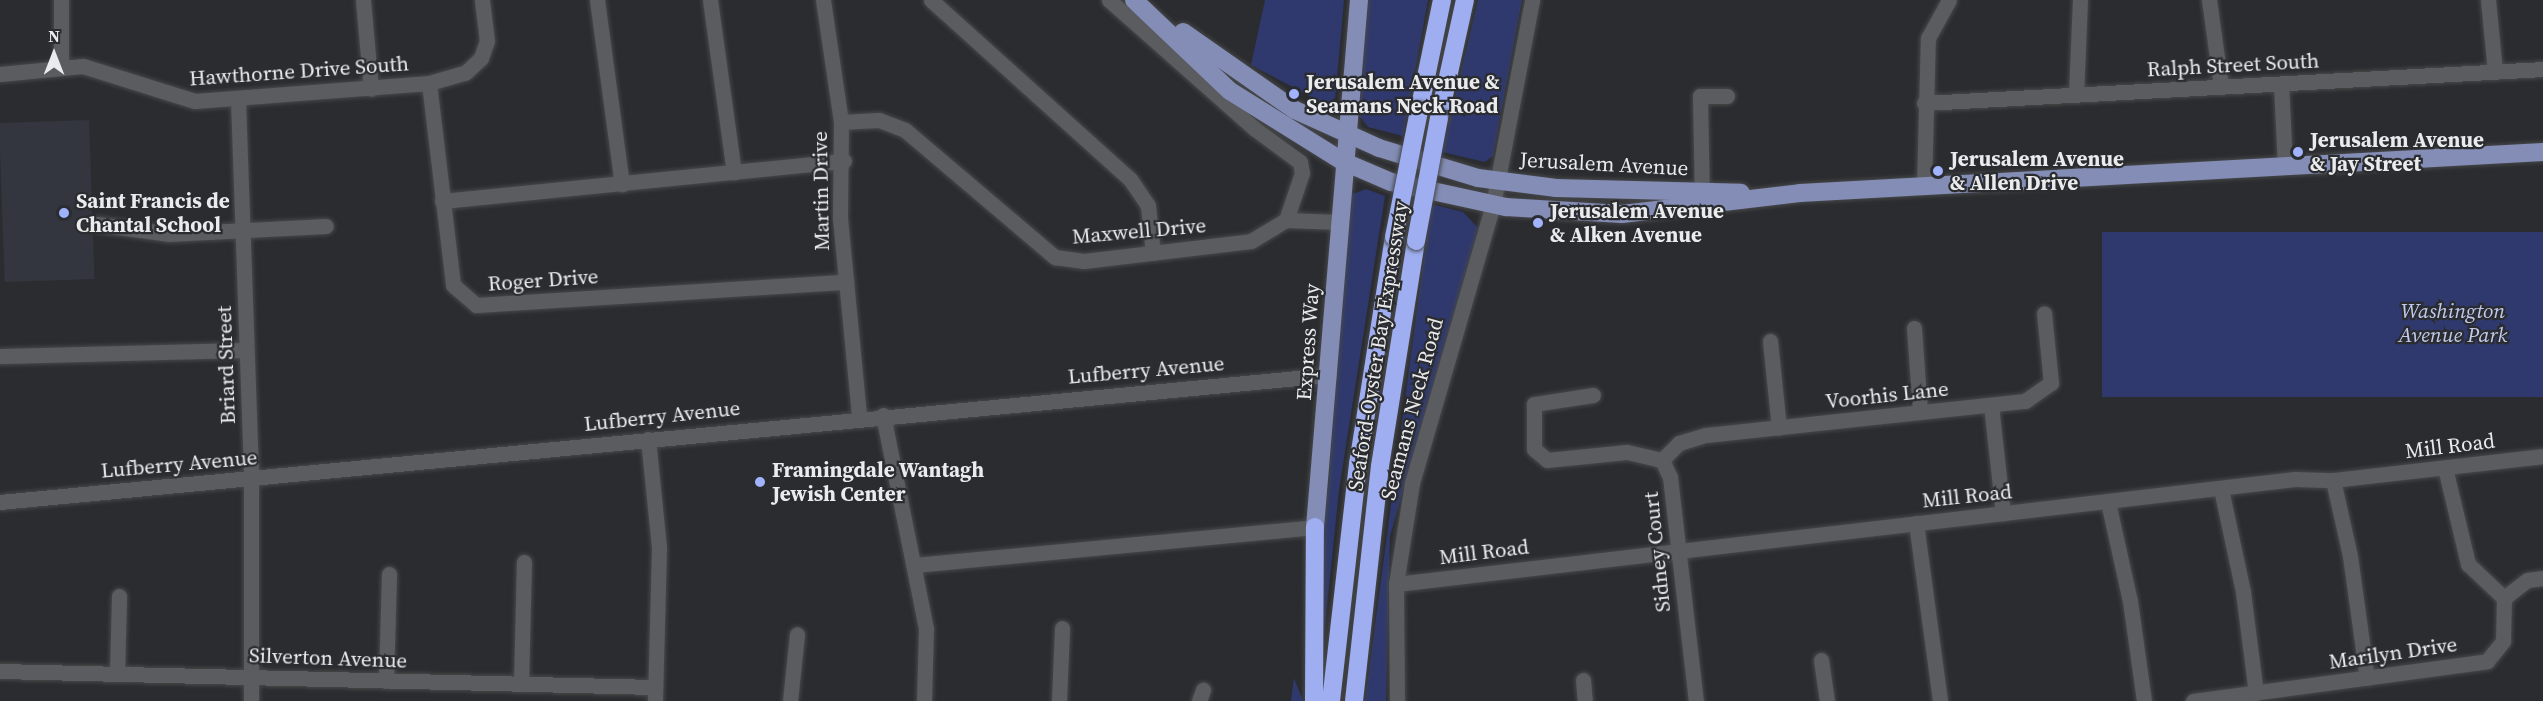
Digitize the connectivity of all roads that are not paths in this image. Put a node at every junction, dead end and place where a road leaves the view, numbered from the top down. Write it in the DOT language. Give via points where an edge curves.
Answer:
graph roads {
  1 [pos="61,0"];
  2 [pos="363,0"];
  3 [pos="482,0"];
  4 [pos="597,0"];
  5 [pos="710,0"];
  6 [pos="823,0"];
  7 [pos="931,0"];
  8 [pos="1109,0"];
  9 [pos="1134,0"];
  10 [pos="1139,0"];
  11 [pos="1359,0"];
  12 [pos="1442,0"];
  13 [pos="1465,0"];
  14 [pos="1532,0"];
  15 [pos="1949,0"];
  16 [pos="2080,0"];
  17 [pos="2209,0"];
  18 [pos="2488,0"];
  19 [pos="61,64"];
  20 [pos="2543,69"];
  21 [pos="2495,72"];
  22 [pos="0,74"];
  23 [pos="429,83"];
  24 [pos="2281,84"];
  25 [pos="2221,87"];
  26 [pos="371,88"];
  27 [pos="1225,95"];
  28 [pos="2076,95"];
  29 [pos="1727,96"];
  30 [pos="238,100"];
  31 [pos="1924,103"];
  32 [pos="841,122"];
  33 [pos="1345,133"];
  34 [pos="2543,152"];
  35 [pos="844,161"];
  36 [pos="1342,161"];
  37 [pos="2285,166"];
  38 [pos="734,172"];
  39 [pos="1498,181"];
  40 [pos="622,184"];
  41 [pos="1924,186"];
  42 [pos="1702,200"];
  43 [pos="442,201"];
  44 [pos="1493,205"];
  45 [pos="1286,220"];
  46 [pos="1339,222"];
  47 [pos="97,224"];
  48 [pos="326,226"];
  49 [pos="242,231"];
  50 [pos="1153,253"];
  51 [pos="846,282"];
  52 [pos="2044,314"];
  53 [pos="1914,328"];
  54 [pos="1770,341"];
  55 [pos="246,350"];
  56 [pos="0,356"];
  57 [pos="1329,375"];
  58 [pos="1593,395"];
  59 [pos="1991,405"];
  60 [pos="1920,412"];
  61 [pos="883,415"];
  62 [pos="859,417"];
  63 [pos="1779,428"];
  64 [pos="648,439"];
  65 [pos="2543,456"];
  66 [pos="1662,460"];
  67 [pos="2445,468"];
  68 [pos="251,478"];
  69 [pos="2333,480"];
  70 [pos="2222,489"];
  71 [pos="0,502"];
  72 [pos="2108,502"];
  73 [pos="2003,513"];
  74 [pos="1916,523"];
  75 [pos="1315,527"];
  76 [pos="1677,550"];
  77 [pos="524,562"];
  78 [pos="914,566"];
  79 [pos="389,574"];
  80 [pos="2543,578"];
  81 [pos="1396,584"];
  82 [pos="119,596"];
  83 [pos="2504,598"];
  84 [pos="1062,628"];
  85 [pos="796,634"];
  86 [pos="1821,660"];
  87 [pos="0,671"];
  88 [pos="117,674"];
  89 [pos="251,677"];
  90 [pos="2367,678"];
  91 [pos="1583,680"];
  92 [pos="386,681"];
  93 [pos="521,684"];
  94 [pos="2256,693"];
  95 [pos="655,694"];
  96 [pos="2294,695"];
  97 [pos="251,701"];
  98 [pos="789,701"];
  99 [pos="924,701"];
  100 [pos="1059,701"];
  101 [pos="1314,701"];
  102 [pos="1331,701"];
  103 [pos="1354,701"];
  104 [pos="1397,701"];
  105 [pos="1585,701"];
  106 [pos="1696,701"];
  107 [pos="1827,701"];
  108 [pos="1940,701"];
  109 [pos="2144,701"];
  110 [pos="2193,701"];
  1 -- 19 [label="street"];
  2 -- 26 [label="street"];
  3 -- 23 [label="street, Hawthorne Drive South" via="487,42 481,58 465,73"];
  4 -- 40 [label="street"];
  5 -- 38 [label="street"];
  6 -- 32 [label="street, Martin Drive"];
  7 -- 50 [label="street" via="1130,179 1148,206"];
  8 -- 27 [label="street"];
  9 -- 27 [label="main road, Jerusalem Avenue"];
  10 -- 33 [label="main road, Jerusalem Avenue" via="1295,110"];
  11 -- 33 [label="main road"];
  12 -- 102 [label="highway, Seaford-Oyster Bay Expressway, bridge" via="1394,237 1358,464"];
  13 -- 103 [label="highway, Seaford-Oyster Bay Expressway, bridge" via="1416,241 1382,455"];
  14 -- 39 [label="street, Seamans Neck Road"];
  15 -- 31 [label="street" via="1928,38"];
  16 -- 28 [label="street"];
  17 -- 25 [label="street"];
  18 -- 21 [label="street"];
  19 -- 22 [label="street, Hawthorne Drive South"];
  19 -- 30 [label="street, Hawthorne Drive South" via="105,70 180,100"];
  20 -- 21 [label="street, Ralph Street South"];
  21 -- 24 [label="street, Ralph Street South"];
  23 -- 26 [label="street, Hawthorne Drive South"];
  23 -- 43 [label="street, Roger Drive"];
  24 -- 25 [label="street, Ralph Street South"];
  24 -- 37 [label="street"];
  25 -- 28 [label="street, Ralph Street South"];
  26 -- 30 [label="street, Hawthorne Drive South"];
  27 -- 36 [label="main road, Jerusalem Avenue"];
  27 -- 45 [label="street" via="1300,162 1302,173"];
  28 -- 31 [label="street, Ralph Street South"];
  29 -- 42 [label="street" via="1700,96"];
  30 -- 49 [label="street, Briard Street"];
  31 -- 41 [label="street"];
  32 -- 35 [label="street, Martin Drive"];
  32 -- 50 [label="street, Maxwell Drive" via="879,120 905,130 1055,257 1084,261"];
  33 -- 36 [label="main road"];
  33 -- 39 [label="main road, Jerusalem Avenue"];
  34 -- 37 [label="main road, Jerusalem Avenue"];
  35 -- 38 [label="street"];
  35 -- 51 [label="street, Martin Drive" via="840,218"];
  36 -- 44 [label="main road, Jerusalem Avenue" via="1391,182"];
  36 -- 46 [label="main road, Express Way"];
  37 -- 41 [label="main road, Jerusalem Avenue"];
  38 -- 40 [label="street"];
  39 -- 42 [label="main road, Jerusalem Avenue"];
  39 -- 44 [label="street, Seamans Neck Road"];
  40 -- 43 [label="street"];
  41 -- 42 [label="main road, Jerusalem Avenue"];
  42 -- 44 [label="main road, Jerusalem Avenue" via="1622,214"];
  43 -- 51 [label="street, Roger Drive" via="453,285 477,305"];
  44 -- 81 [label="street, Seamans Neck Road" via="1412,483"];
  45 -- 46 [label="street"];
  45 -- 50 [label="street, Maxwell Drive" via="1251,241"];
  46 -- 57 [label="main road, Express Way"];
  47 -- 49 [label="street" via="153,233"];
  48 -- 49 [label="street"];
  49 -- 55 [label="street, Briard Street"];
  51 -- 62 [label="street, Martin Drive"];
  52 -- 59 [label="street, Voorhis Lane" via="2051,383 2025,401"];
  53 -- 60 [label="street"];
  54 -- 63 [label="street"];
  55 -- 56 [label="street"];
  55 -- 68 [label="street, Briard Street"];
  57 -- 61 [label="street, Lufberry Avenue"];
  57 -- 75 [label="main road, Express Way"];
  58 -- 66 [label="street, Sidney Court" via="1534,404 1539,457 1627,452"];
  59 -- 60 [label="street, Voorhis Lane"];
  59 -- 73 [label="street"];
  60 -- 63 [label="street, Voorhis Lane"];
  61 -- 62 [label="street, Lufberry Avenue"];
  61 -- 78 [label="street"];
  62 -- 64 [label="street, Lufberry Avenue"];
  63 -- 66 [label="street, Voorhis Lane" via="1706,435 1679,443"];
  64 -- 68 [label="street, Lufberry Avenue"];
  64 -- 95 [label="street" via="659,548"];
  65 -- 67 [label="street, Mill Road"];
  66 -- 76 [label="street, Sidney Court" via="1670,477"];
  67 -- 69 [label="street, Mill Road"];
  67 -- 83 [label="street" via="2468,564"];
  68 -- 71 [label="street, Lufberry Avenue"];
  68 -- 89 [label="street, Briard Street"];
  69 -- 70 [label="street, Mill Road" via="2295,479"];
  69 -- 90 [label="street" via="2350,556"];
  70 -- 72 [label="street, Mill Road"];
  70 -- 94 [label="street" via="2243,592"];
  72 -- 73 [label="street, Mill Road"];
  72 -- 109 [label="street" via="2130,601"];
  73 -- 74 [label="street, Mill Road"];
  74 -- 76 [label="street, Mill Road"];
  74 -- 108 [label="street"];
  75 -- 78 [label="street"];
  75 -- 101 [label="highway"];
  76 -- 81 [label="street, Mill Road"];
  76 -- 106 [label="street, Sidney Court"];
  77 -- 93 [label="street"];
  78 -- 99 [label="street" via="926,629"];
  79 -- 92 [label="street"];
  80 -- 83 [label="street" via="2527,580"];
  81 -- 104 [label="street, Seamans Neck Road"];
  82 -- 88 [label="street"];
  83 -- 90 [label="street, Marilyn Drive" via="2503,641 2487,661"];
  84 -- 100 [label="street"];
  85 -- 98 [label="street"];
  86 -- 107 [label="street"];
  87 -- 88 [label="street, Silverton Avenue"];
  88 -- 89 [label="street, Silverton Avenue"];
  89 -- 92 [label="street, Silverton Avenue"];
  89 -- 97 [label="street, Briard Street"];
  90 -- 96 [label="street, Marilyn Drive"];
  91 -- 105 [label="street"];
  92 -- 93 [label="street, Silverton Avenue"];
  93 -- 95 [label="street, Silverton Avenue"];
  94 -- 96 [label="street, Marilyn Drive"];
  94 -- 110 [label="street, Marilyn Drive"];
}
